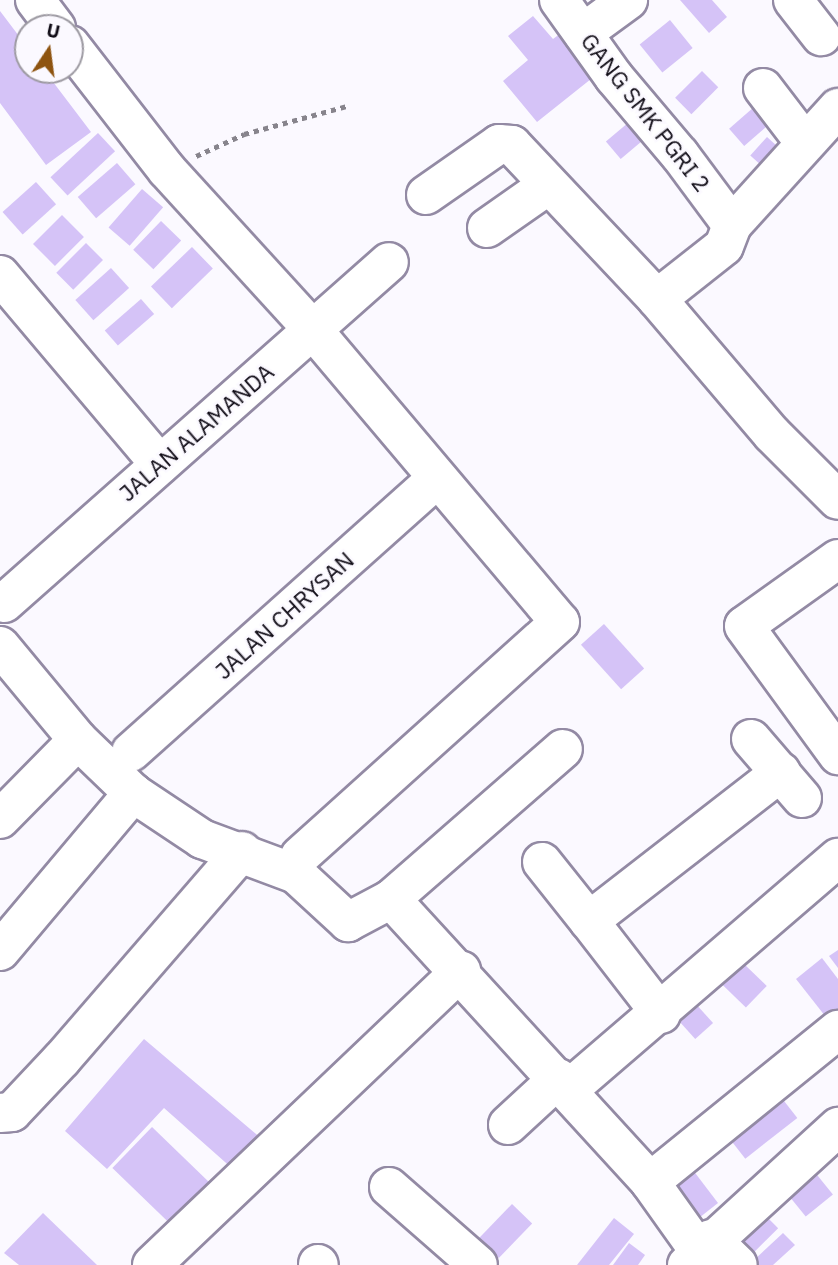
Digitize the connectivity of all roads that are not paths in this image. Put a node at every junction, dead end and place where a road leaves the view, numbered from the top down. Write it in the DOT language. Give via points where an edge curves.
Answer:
graph roads {
  1 [pos="35,0"];
  2 [pos="559,0"];
  3 [pos="628,0"];
  4 [pos="793,0"];
  5 [pos="46,14"];
  6 [pos="583,33"];
  7 [pos="821,36"];
  8 [pos="84,63"];
  9 [pos="763,88"];
  10 [pos="838,108"];
  11 [pos="805,143"];
  12 [pos="547,186"];
  13 [pos="426,195"];
  14 [pos="732,225"];
  15 [pos="487,228"];
  16 [pos="388,262"];
  17 [pos="0,275"];
  18 [pos="657,299"];
  19 [pos="313,330"];
  20 [pos="160,464"];
  21 [pos="436,478"];
  22 [pos="838,499"];
  23 [pos="838,559"];
  24 [pos="4,603"];
  25 [pos="0,646"];
  26 [pos="751,739"];
  27 [pos="78,740"];
  28 [pos="563,749"];
  29 [pos="131,752"];
  30 [pos="838,755"];
  31 [pos="134,793"];
  32 [pos="0,820"];
  33 [pos="242,851"];
  34 [pos="300,856"];
  35 [pos="838,858"];
  36 [pos="542,862"];
  37 [pos="391,899"];
  38 [pos="589,921"];
  39 [pos="0,951"];
  40 [pos="461,971"];
  41 [pos="661,1014"];
  42 [pos="838,1030"];
  43 [pos="564,1084"];
  44 [pos="0,1114"];
  45 [pos="508,1125"];
  46 [pos="838,1127"];
  47 [pos="650,1182"];
  48 [pos="389,1187"];
  49 [pos="699,1252"];
  50 [pos="152,1265"];
  51 [pos="478,1265"];
  52 [pos="738,1265"];
  1 -- 5 [label="street"];
  2 -- 6 [label="street, GANG SMK PGRI 2"];
  3 -- 6 [label="street"];
  4 -- 7 [label="street"];
  6 -- 14 [label="street, GANG SMK PGRI 2"];
  8 -- 19 [label="street" via="167,170"];
  9 -- 11 [label="street"];
  10 -- 11 [label="street"];
  11 -- 14 [label="street"];
  12 -- 13 [label="street" via="505,142"];
  12 -- 15 [label="street"];
  12 -- 18 [label="street"];
  14 -- 18 [label="street" via="724,246"];
  16 -- 19 [label="street, JALAN ALAMANDA"];
  17 -- 20 [label="street"];
  18 -- 22 [label="street" via="772,434"];
  19 -- 20 [label="street, JALAN ALAMANDA"];
  19 -- 21 [label="street"];
  20 -- 24 [label="street, JALAN ALAMANDA"];
  21 -- 29 [label="street, JALAN CHRYSAN"];
  21 -- 34 [label="street" via="560,622"];
  23 -- 30 [label="street" via="744,626"];
  25 -- 27 [label="street"];
  26 -- 38 [label="street" via="792,785"];
  27 -- 31 [label="street"];
  27 -- 32 [label="street"];
  28 -- 37 [label="street"];
  31 -- 33 [label="street" via="202,839"];
  31 -- 39 [label="street"];
  33 -- 37 [label="street" via="296,874 348,922"];
  33 -- 44 [label="street" via="62,1059 12,1112"];
  35 -- 41 [label="street"];
  36 -- 38 [label="street"];
  37 -- 40 [label="street"];
  38 -- 41 [label="street"];
  40 -- 43 [label="street"];
  40 -- 50 [label="street"];
  41 -- 43 [label="street"];
  42 -- 47 [label="street"];
  43 -- 45 [label="street"];
  43 -- 47 [label="street"];
  46 -- 49 [label="street"];
  47 -- 49 [label="street"];
  48 -- 51 [label="street"];
  49 -- 52 [label="street"];
}
